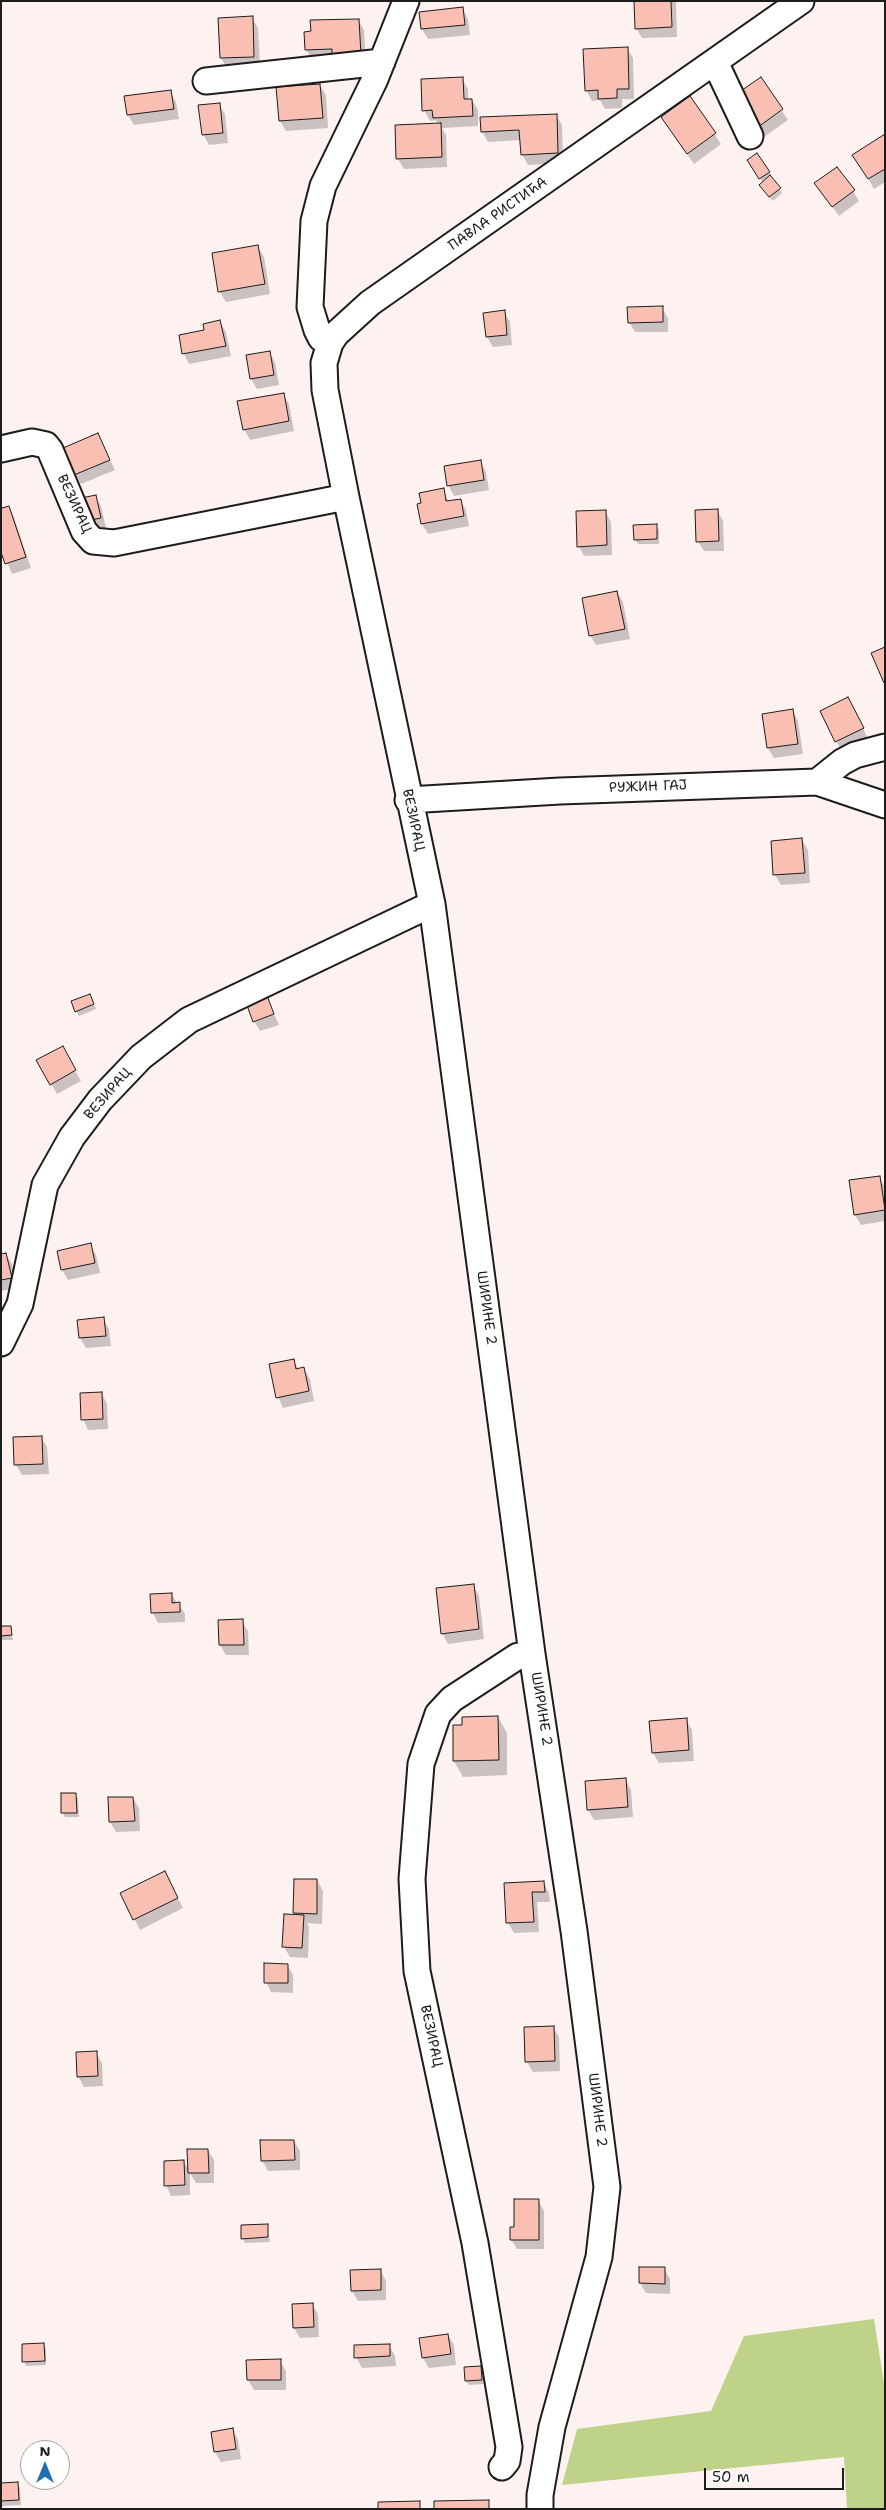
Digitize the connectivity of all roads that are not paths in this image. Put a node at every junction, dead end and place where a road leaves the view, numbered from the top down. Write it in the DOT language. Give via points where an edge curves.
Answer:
graph roads {
  1 [pos="406,1"];
  2 [pos="801,1"];
  3 [pos="382,62"];
  4 [pos="715,62"];
  5 [pos="206,82"];
  6 [pos="750,136"];
  7 [pos="330,343"];
  8 [pos="1,449"];
  9 [pos="346,497"];
  10 [pos="885,747"];
  11 [pos="817,782"];
  12 [pos="408,800"];
  13 [pos="885,805"];
  14 [pos="432,904"];
  15 [pos="1,1343"];
  16 [pos="532,1654"];
  17 [pos="502,2467"];
  18 [pos="540,2509"];
  1 -- 3 [label="street"];
  2 -- 4 [label="street, ПАВЛА РИСТИЋА"];
  3 -- 5 [label="street"];
  3 -- 7 [label="street" via="323,186 314,221 310,307 321,338"];
  4 -- 6 [label="street"];
  4 -- 7 [label="street, ПАВЛА РИСТИЋА" via="370,303 342,327"];
  7 -- 9 [label="street, ПАВЛА РИСТИЋА" via="324,363 325,390"];
  8 -- 9 [label="street, ВЕЗИРАЦ" via="32,442 46,445 84,531 92,541 114,543"];
  9 -- 12 [label="street, ВЕЗИРАЦ"];
  10 -- 11 [label="street" via="855,755"];
  11 -- 12 [label="street, РУЖИН ГАЈ"];
  11 -- 13 [label="street, РУЖИН ГАЈ"];
  12 -- 14 [label="street, ВЕЗИРАЦ"];
  14 -- 15 [label="street, ВЕЗИРАЦ" via="189,1020 141,1057 100,1100 72,1137 45,1185 20,1304"];
  14 -- 16 [label="street, ШИРИНЕ 2"];
  16 -- 17 [label="street, ВЕЗИРАЦ" via="518,1656 452,1699 438,1714 421,1764 412,1879 417,1971 475,2243 509,2447 507,2461"];
  16 -- 18 [label="street, ШИРИНЕ 2" via="574,1931 607,2186 599,2257 552,2427"];
}
